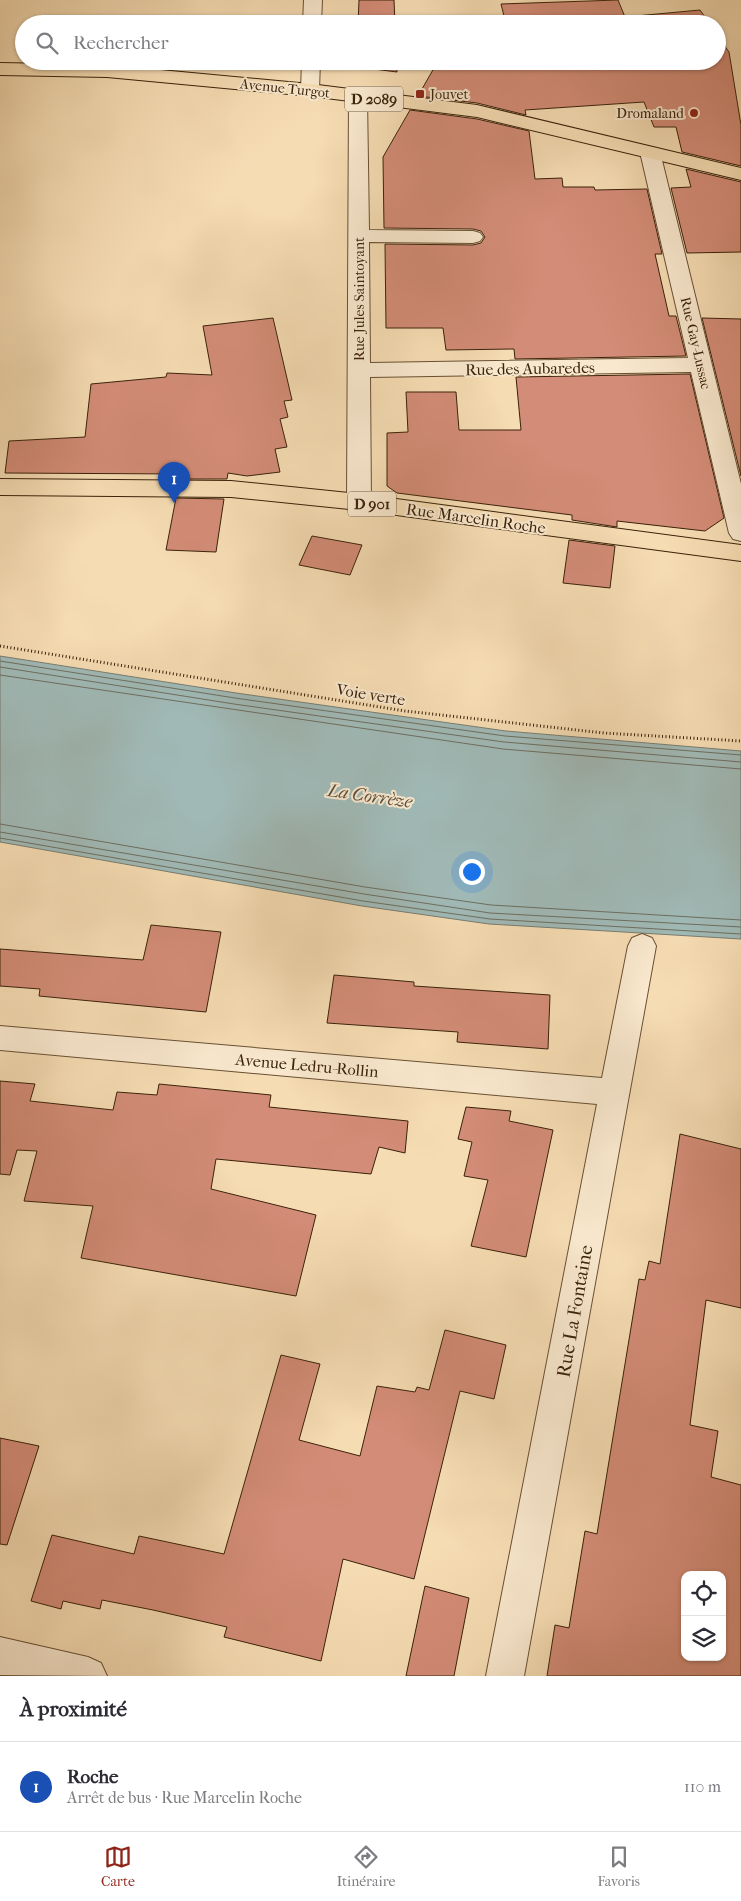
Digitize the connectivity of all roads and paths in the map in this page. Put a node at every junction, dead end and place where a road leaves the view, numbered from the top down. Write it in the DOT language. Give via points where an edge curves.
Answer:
graph roads {
  1 [pos="313,0"];
  2 [pos="312,15"];
  3 [pos="0,69"];
  4 [pos="15,69"];
  5 [pos="54,70"];
  6 [pos="311,70"];
  7 [pos="310,90"];
  8 [pos="358,97"];
  9 [pos="650,152"];
  10 [pos="741,174"];
  11 [pos="358,236"];
  12 [pos="473,237"];
  13 [pos="701,365"];
  14 [pos="359,370"];
  15 [pos="0,487"];
  16 [pos="358,502"];
  17 [pos="741,533"];
  18 [pos="741,553"];
  19 [pos="0,646"];
  20 [pos="741,742"];
  21 [pos="642,946"];
  22 [pos="0,1038"];
  23 [pos="613,1092"];
  24 [pos="0,1656"];
  25 [pos="88,1676"];
  26 [pos="505,1676"];
  1 -- 2 [label="street"];
  3 -- 4 [label="main road, Avenue Turgot / D 2089"];
  5 -- 7 [label="main road, Avenue Turgot / D 2089" via="107,71"];
  6 -- 7 [label="street"];
  7 -- 8 [label="main road, Avenue Turgot / D 2089"];
  8 -- 9 [label="main road, Avenue Turgot / D 2089" via="477,112"];
  8 -- 11 [label="street, Rue Jules Saintoyant"];
  9 -- 10 [label="main road, Avenue Turgot / D 2089"];
  9 -- 13 [label="street, Rue Gay-Lussac"];
  11 -- 12 [label="street"];
  11 -- 14 [label="street, Rue Jules Saintoyant"];
  13 -- 14 [label="street, Rue des Aubaredes"];
  13 -- 17 [label="street, Rue Gay-Lussac"];
  14 -- 16 [label="street, Rue Jules Saintoyant"];
  15 -- 16 [label="main road, Rue Marcelin Roche / D 901" via="231,489"];
  16 -- 18 [label="main road, Rue Marcelin Roche / D 901"];
  19 -- 20 [label="path, Voie verte" via="405,712 604,733"];
  21 -- 23 [label="street, Rue La Fontaine"];
  22 -- 23 [label="street, Avenue Ledru-Rollin"];
  23 -- 26 [label="street, Rue La Fontaine"];
  24 -- 25 [label="street"];
}
